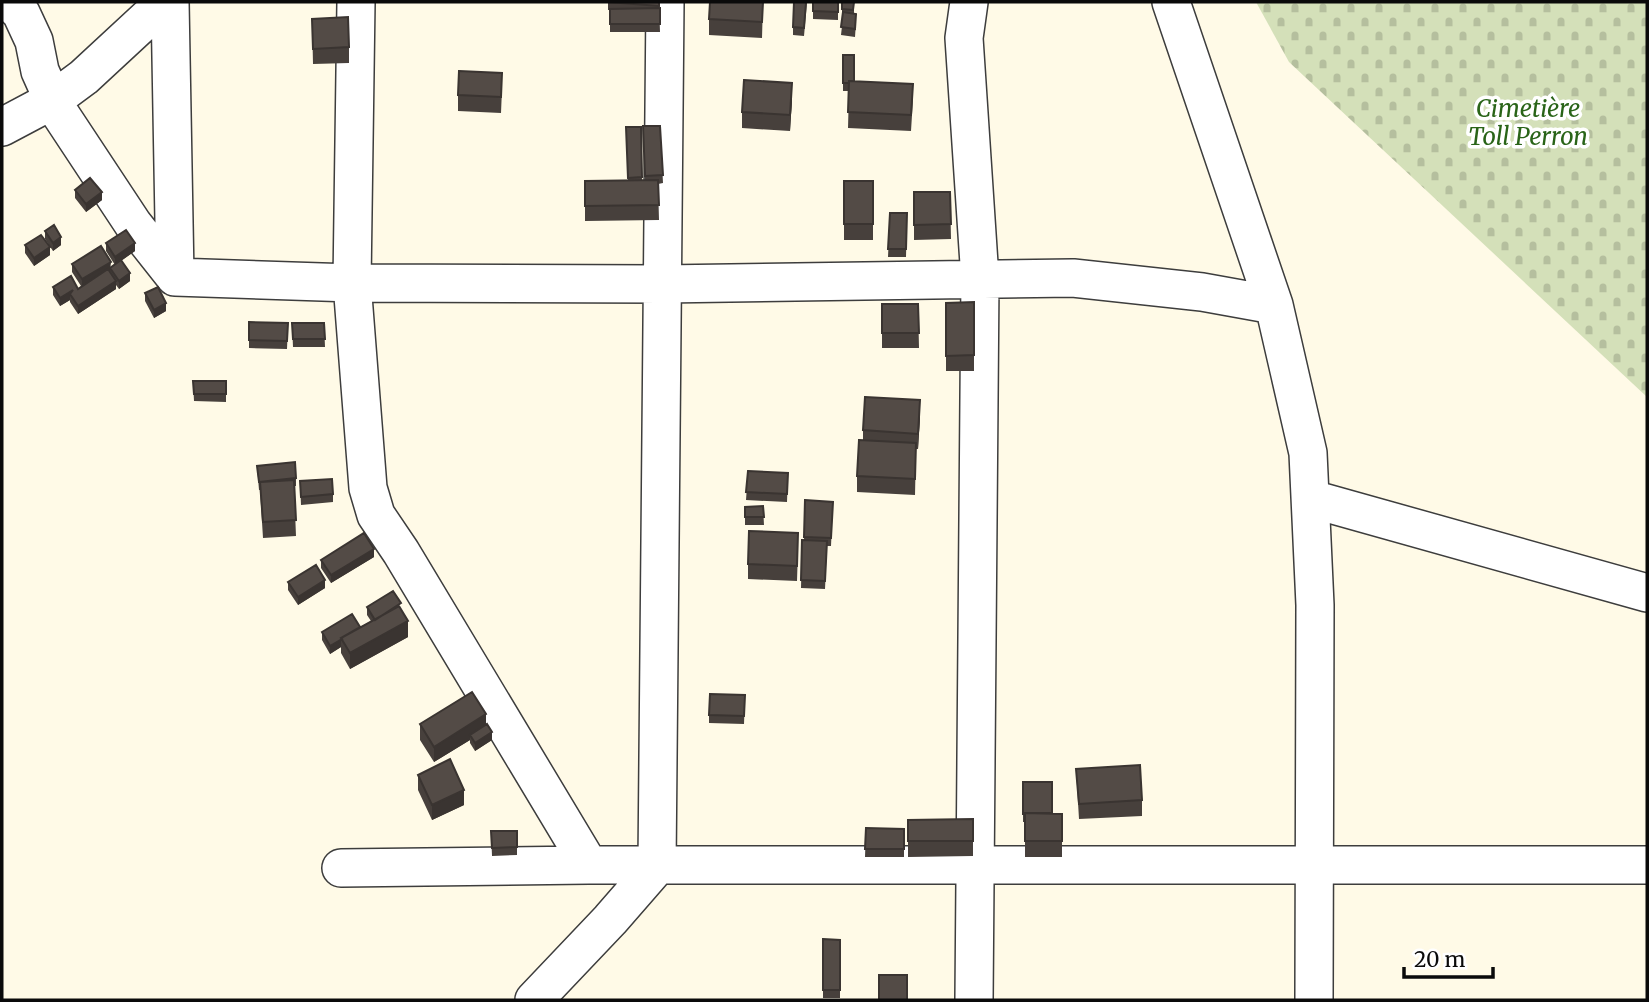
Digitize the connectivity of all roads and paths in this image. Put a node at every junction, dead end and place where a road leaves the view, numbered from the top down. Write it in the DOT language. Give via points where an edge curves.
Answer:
graph roads {
  1 [pos="10,2"];
  2 [pos="167,2"];
  3 [pos="356,2"];
  4 [pos="665,2"];
  5 [pos="969,2"];
  6 [pos="1171,2"];
  7 [pos="53,100"];
  8 [pos="2,127"];
  9 [pos="175,276"];
  10 [pos="980,279"];
  11 [pos="352,283"];
  12 [pos="663,284"];
  13 [pos="1274,305"];
  14 [pos="1312,499"];
  15 [pos="1647,593"];
  16 [pos="589,865"];
  17 [pos="1315,865"];
  18 [pos="1647,865"];
  19 [pos="657,866"];
  20 [pos="976,866"];
  21 [pos="341,868"];
  22 [pos="534,1000"];
  23 [pos="974,1000"];
  24 [pos="1314,1000"];
  1 -- 7 [label="street" via="21,13 34,41"];
  2 -- 7 [label="street"];
  2 -- 9 [label="street"];
  3 -- 11 [label="street"];
  4 -- 12 [label="street"];
  5 -- 10 [label="street" via="964,38"];
  6 -- 13 [label="street"];
  7 -- 8 [label="street"];
  7 -- 9 [label="street" via="133,224"];
  9 -- 11 [label="street"];
  10 -- 12 [label="street"];
  10 -- 13 [label="street" via="1073,278"];
  10 -- 20 [label="street"];
  11 -- 12 [label="street"];
  11 -- 16 [label="street" via="368,488 376,515"];
  12 -- 19 [label="street"];
  13 -- 14 [label="street" via="1308,453"];
  14 -- 15 [label="street"];
  14 -- 17 [label="street"];
  16 -- 19 [label="street"];
  16 -- 21 [label="street"];
  17 -- 18 [label="street"];
  17 -- 20 [label="street"];
  17 -- 24 [label="street"];
  19 -- 20 [label="street"];
  19 -- 22 [label="street"];
  20 -- 23 [label="street"];
}
